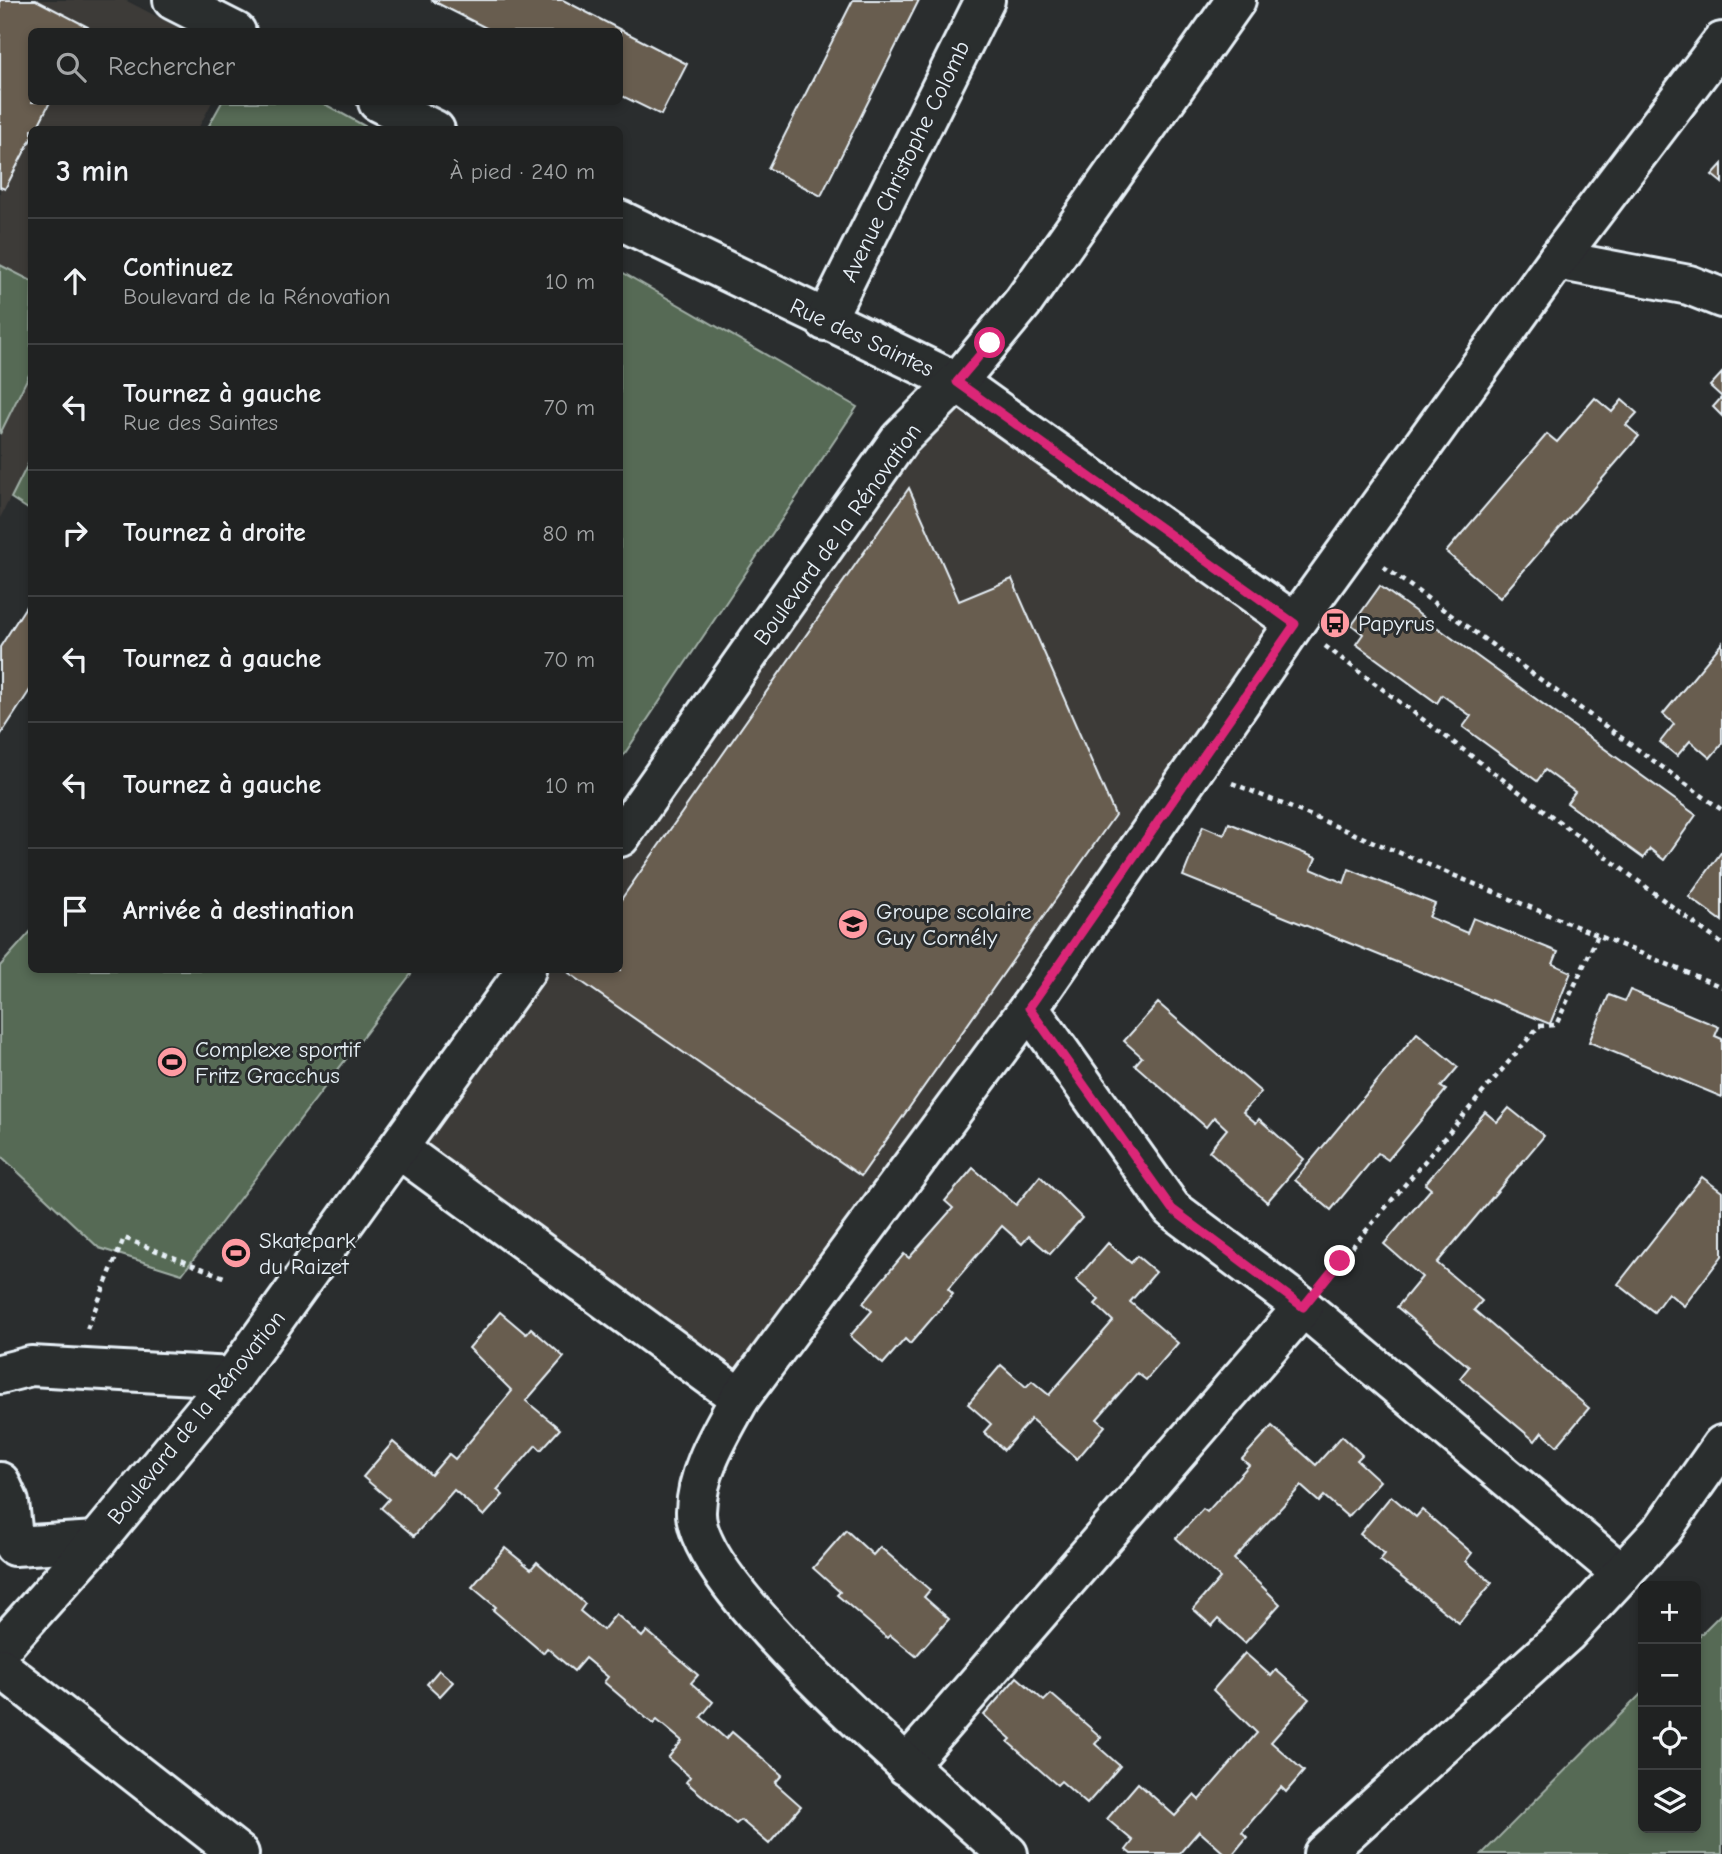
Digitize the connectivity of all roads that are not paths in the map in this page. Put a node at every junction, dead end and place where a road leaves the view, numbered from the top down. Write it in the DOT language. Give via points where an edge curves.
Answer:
graph roads {
  1 [pos="985,0"];
  2 [pos="1236,0"];
  3 [pos="182,2"];
  4 [pos="229,28"];
  5 [pos="1722,42"];
  6 [pos="385,105"];
  7 [pos="427,126"];
  8 [pos="623,221"];
  9 [pos="1557,260"];
  10 [pos="1722,298"];
  11 [pos="825,321"];
  12 [pos="957,382"];
  13 [pos="1295,624"];
  14 [pos="623,833"];
  15 [pos="524,973"];
  16 [pos="1029,1008"];
  17 [pos="399,1149"];
  18 [pos="1303,1307"];
  19 [pos="0,1374"];
  20 [pos="233,1377"];
  21 [pos="740,1398"];
  22 [pos="1722,1445"];
  23 [pos="0,1482"];
  24 [pos="97,1541"];
  25 [pos="7,1560"];
  26 [pos="1622,1574"];
  27 [pos="0,1649"];
  28 [pos="0,1667"];
  29 [pos="906,1766"];
  30 [pos="239,1854"];
  31 [pos="1008,1854"];
  32 [pos="1323,1854"];
  1 -- 11 [label="street, Avenue Christophe Colomb"];
  2 -- 12 [label="street, Boulevard de la Rénovation" via="1024,301"];
  3 -- 4 [label="street"];
  5 -- 9 [label="street"];
  6 -- 7 [label="street"];
  8 -- 11 [label="street, Rue des Saintes"];
  9 -- 10 [label="street" via="1689,285"];
  9 -- 13 [label="street"];
  11 -- 12 [label="street, Rue des Saintes"];
  12 -- 13 [label="street, Rue des Saintes"];
  12 -- 14 [label="street, Boulevard de la Rénovation" via="900,439"];
  13 -- 16 [label="street"];
  15 -- 17 [label="street, Boulevard de la Rénovation"];
  16 -- 18 [label="street" via="1172,1209"];
  16 -- 21 [label="street"];
  17 -- 20 [label="street, Boulevard de la Rénovation"];
  17 -- 21 [label="street"];
  18 -- 26 [label="street"];
  18 -- 29 [label="street"];
  19 -- 20 [label="street" via="31,1366"];
  20 -- 24 [label="street, Boulevard de la Rénovation"];
  21 -- 29 [label="street" via="707,1458 696,1513 706,1545 717,1569 747,1608"];
  22 -- 26 [label="street" via="1663,1530"];
  23 -- 25 [label="street" via="9,1502"];
  24 -- 25 [label="street"];
  24 -- 27 [label="street, Boulevard de la Rénovation"];
  26 -- 32 [label="street" via="1566,1634"];
  28 -- 30 [label="street"];
  29 -- 31 [label="street"];
}
